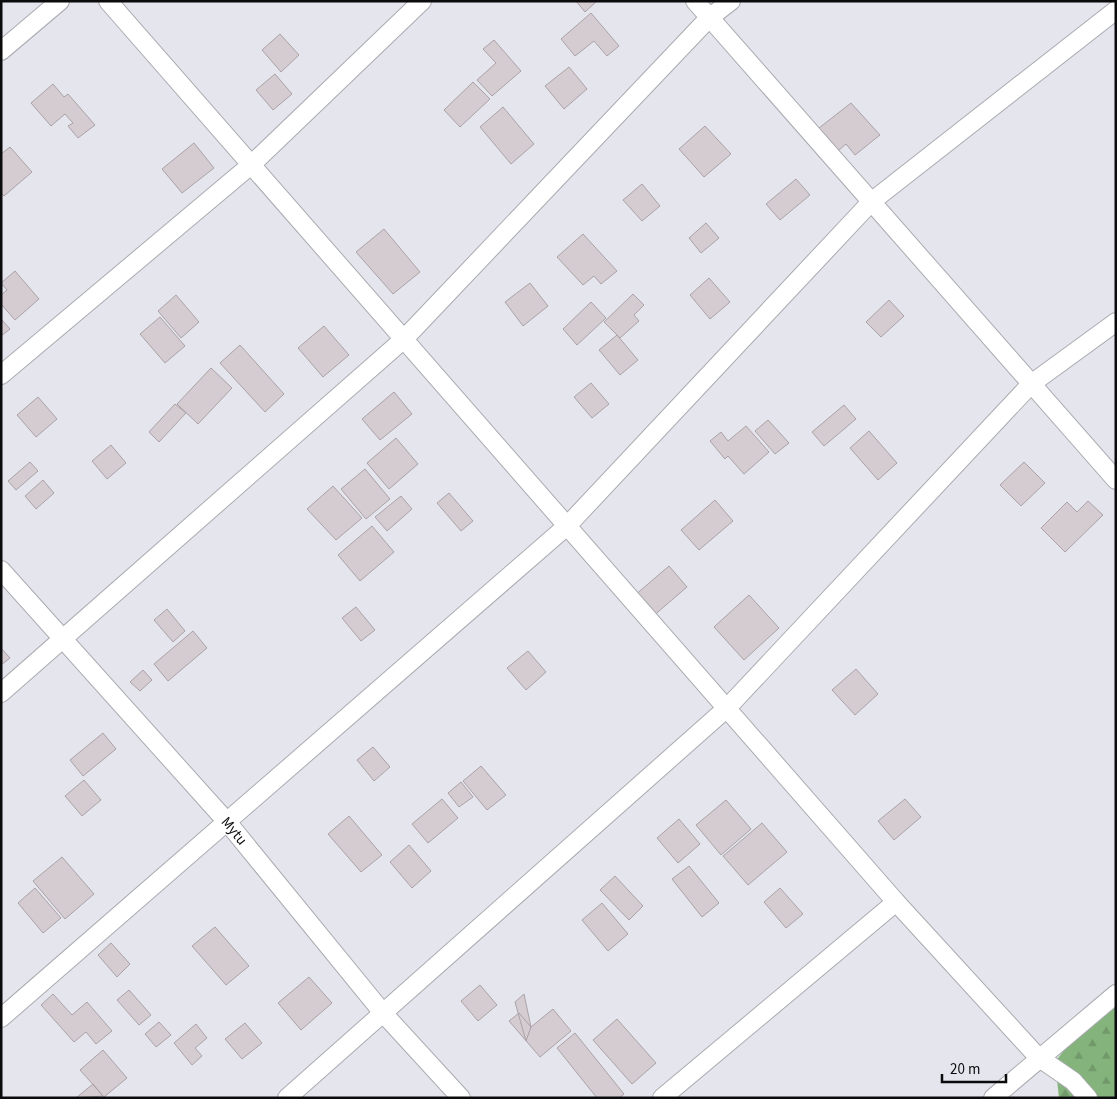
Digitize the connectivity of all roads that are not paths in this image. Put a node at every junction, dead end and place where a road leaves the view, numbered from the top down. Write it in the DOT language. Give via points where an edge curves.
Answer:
graph roads {
  1 [pos="60,1"];
  2 [pos="108,1"];
  3 [pos="422,1"];
  4 [pos="695,1"];
  5 [pos="732,1"];
  6 [pos="1116,10"];
  7 [pos="709,18"];
  8 [pos="1,51"];
  9 [pos="252,165"];
  10 [pos="871,202"];
  11 [pos="1116,322"];
  12 [pos="404,339"];
  13 [pos="1,375"];
  14 [pos="1031,384"];
  15 [pos="1116,480"];
  16 [pos="568,525"];
  17 [pos="1,570"];
  18 [pos="60,638"];
  19 [pos="1,693"];
  20 [pos="728,707"];
  21 [pos="228,823"];
  22 [pos="896,902"];
  23 [pos="1116,994"];
  24 [pos="383,1013"];
  25 [pos="1,1018"];
  26 [pos="1038,1058"];
  27 [pos="286,1098"];
  28 [pos="461,1098"];
  29 [pos="662,1098"];
  30 [pos="993,1098"];
  31 [pos="1088,1098"];
  1 -- 8 [label="street"];
  2 -- 9 [label="street"];
  3 -- 9 [label="street"];
  4 -- 7 [label="street"];
  5 -- 7 [label="street"];
  6 -- 10 [label="street"];
  7 -- 10 [label="street"];
  7 -- 12 [label="street"];
  9 -- 12 [label="street"];
  9 -- 13 [label="street"];
  10 -- 14 [label="street"];
  10 -- 16 [label="street"];
  11 -- 14 [label="street"];
  12 -- 16 [label="street"];
  12 -- 18 [label="street"];
  14 -- 15 [label="street"];
  14 -- 20 [label="street"];
  16 -- 20 [label="street"];
  16 -- 21 [label="street"];
  17 -- 18 [label="street, Mytu"];
  18 -- 19 [label="street"];
  18 -- 21 [label="street, Mytu"];
  20 -- 22 [label="street"];
  20 -- 24 [label="street"];
  21 -- 24 [label="street, Mytu"];
  21 -- 25 [label="street"];
  22 -- 26 [label="street"];
  22 -- 29 [label="street"];
  23 -- 26 [label="street"];
  24 -- 27 [label="street"];
  24 -- 28 [label="street, Mytu"];
  26 -- 30 [label="street"];
  26 -- 31 [label="street" via="1073,1081"];
}
